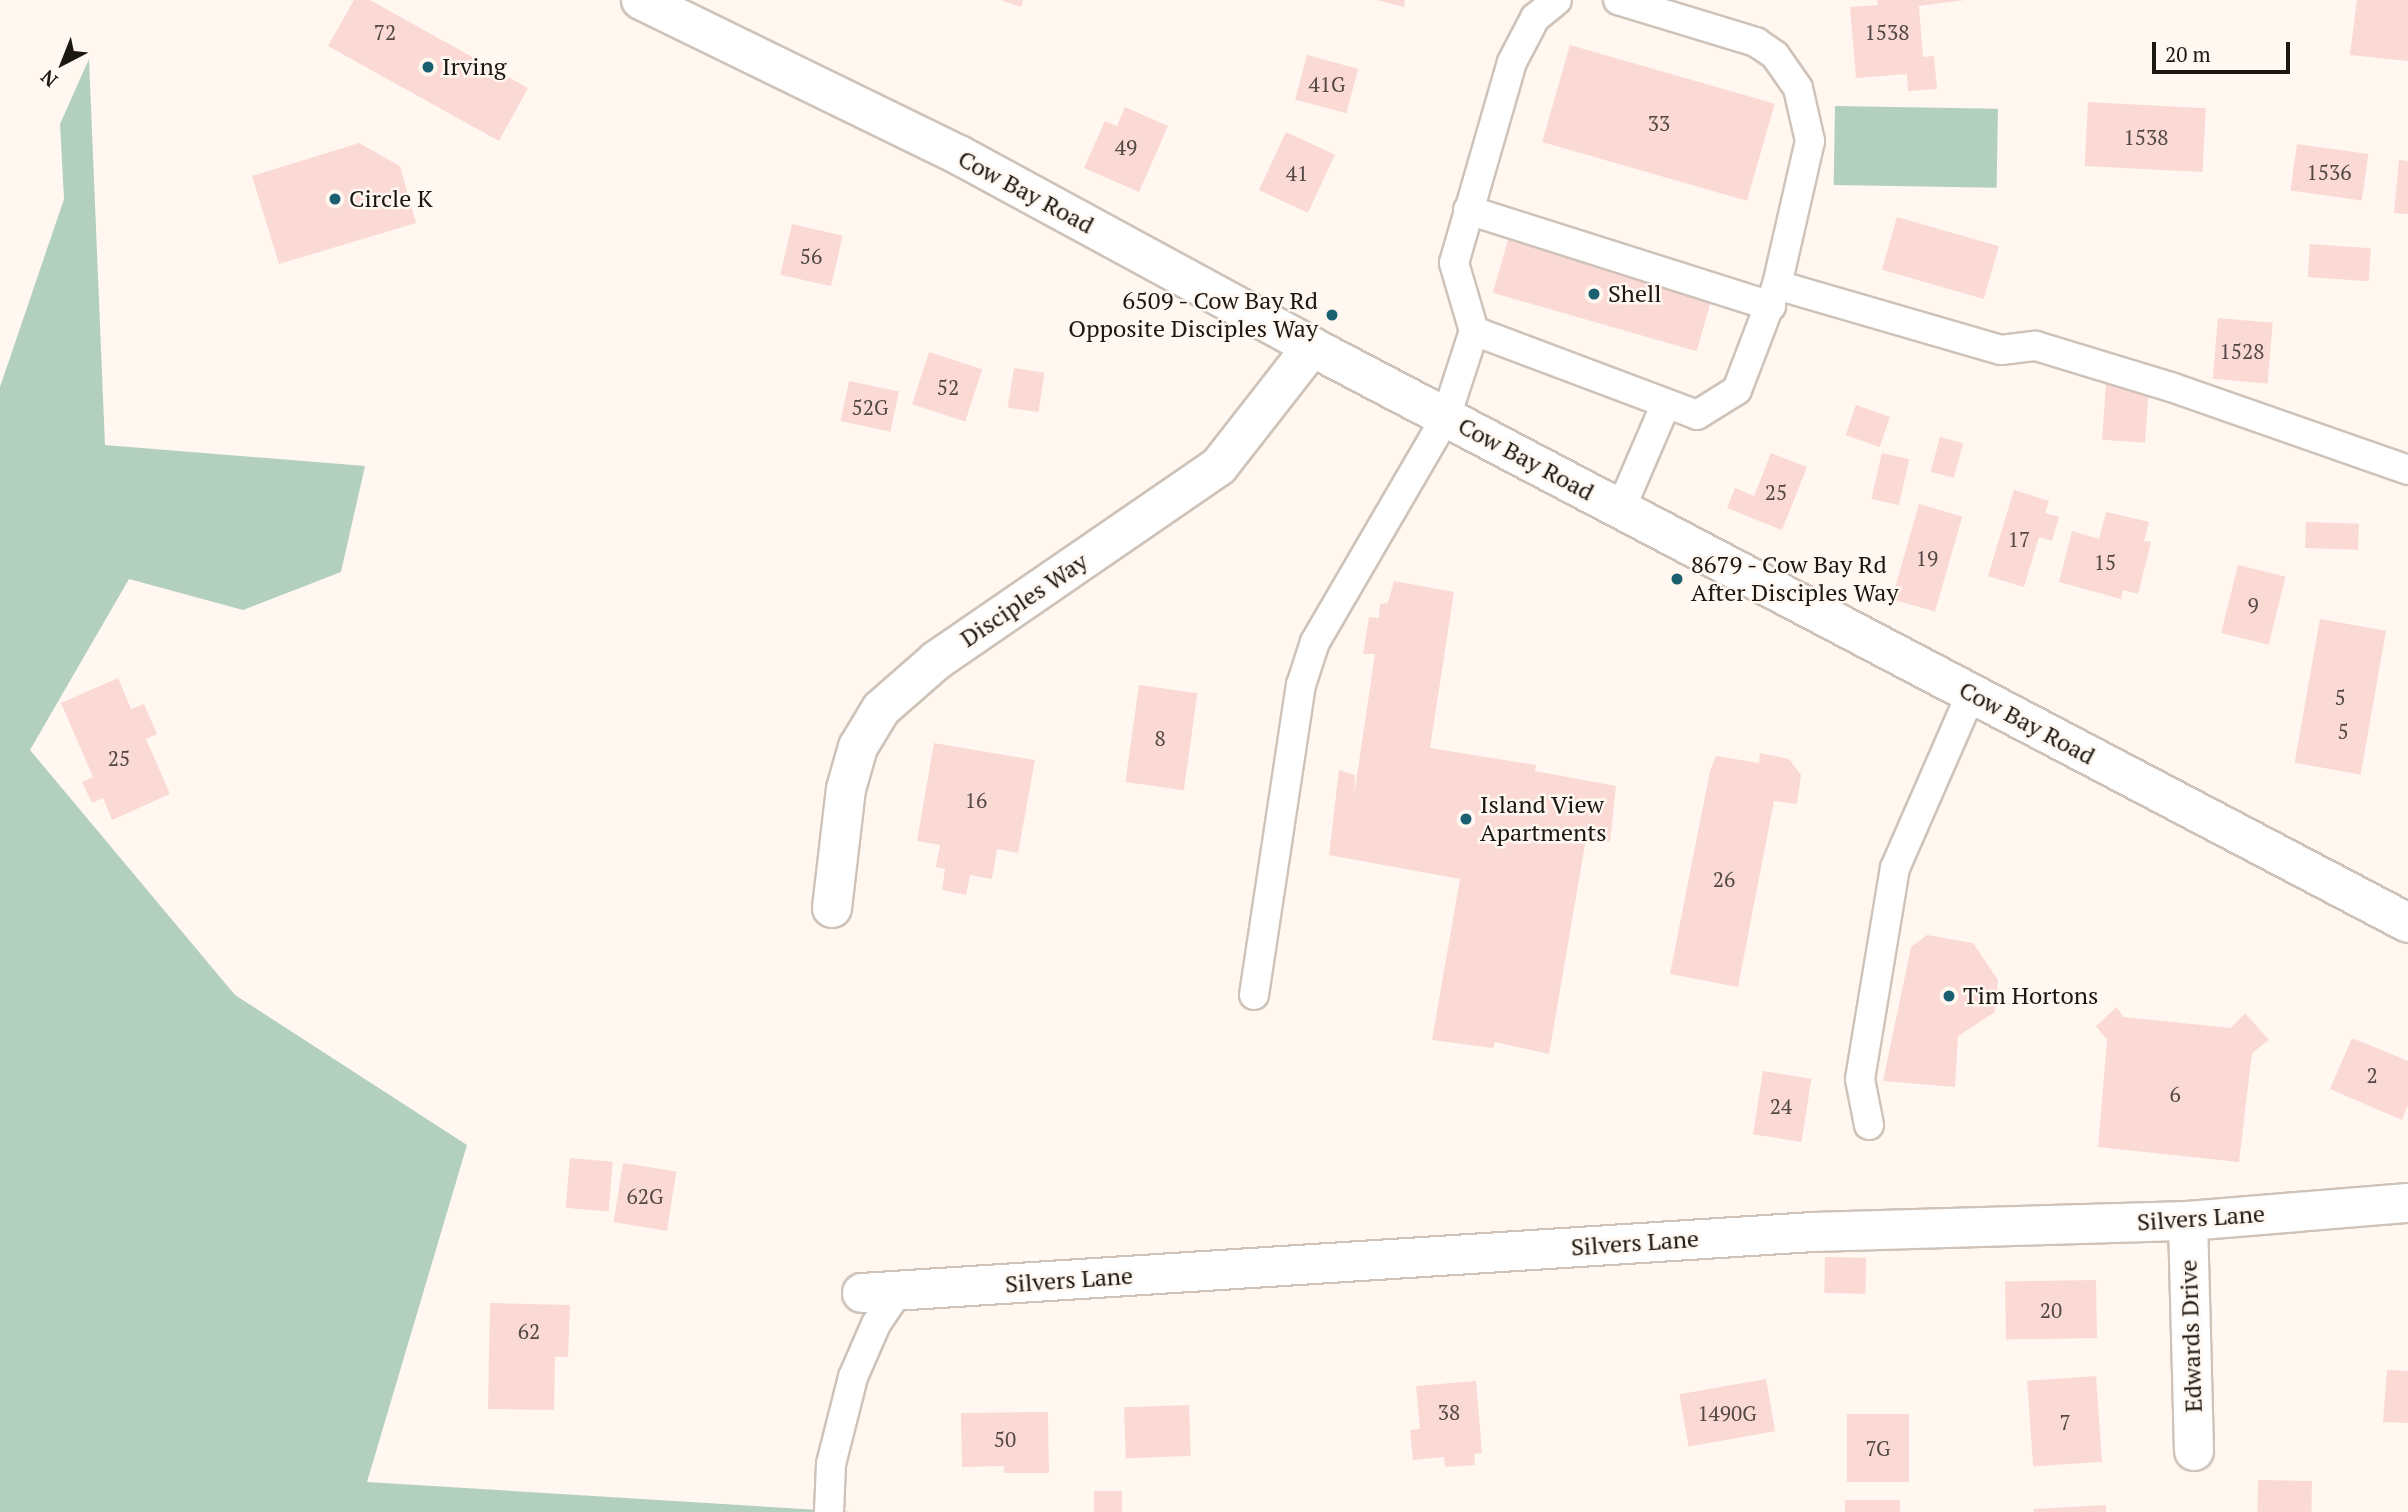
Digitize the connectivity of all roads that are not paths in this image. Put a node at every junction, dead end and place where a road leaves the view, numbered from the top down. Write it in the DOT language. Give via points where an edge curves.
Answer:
graph roads {
  1 [pos="641,0"];
  2 [pos="1557,0"];
  3 [pos="1618,0"];
  4 [pos="1468,210"];
  5 [pos="1774,295"];
  6 [pos="1474,331"];
  7 [pos="1312,347"];
  8 [pos="1665,406"];
  9 [pos="1446,416"];
  10 [pos="2408,470"];
  11 [pos="1621,509"];
  12 [pos="1971,694"];
  13 [pos="2369,903"];
  14 [pos="2408,903"];
  15 [pos="832,908"];
  16 [pos="2408,923"];
  17 [pos="1254,995"];
  18 [pos="1869,1125"];
  19 [pos="2408,1202"];
  20 [pos="2188,1221"];
  21 [pos="880,1292"];
  22 [pos="2194,1451"];
  23 [pos="829,1512"];
  1 -- 7 [label="street, Cow Bay Road" via="959,155"];
  2 -- 4 [label="lane" via="1535,18 1512,62"];
  3 -- 5 [label="lane" via="1756,42 1775,55 1798,88 1810,141"];
  4 -- 5 [label="lane"];
  4 -- 6 [label="lane" via="1454,263"];
  5 -- 8 [label="lane" via="1737,390 1697,415"];
  5 -- 10 [label="lane" via="2001,351 2036,346 2171,387"];
  6 -- 8 [label="lane"];
  6 -- 9 [label="lane"];
  7 -- 9 [label="street, Cow Bay Road"];
  7 -- 15 [label="street, Disciples Way" via="1219,466 937,660 881,709 858,747 846,789"];
  8 -- 11 [label="lane"];
  9 -- 11 [label="street, Cow Bay Road"];
  9 -- 17 [label="lane" via="1315,642 1301,685"];
  11 -- 12 [label="street, Cow Bay Road"];
  12 -- 13 [label="street, Cow Bay Road"];
  12 -- 18 [label="lane" via="1895,868 1860,1079"];
  13 -- 14 [label="street"];
  13 -- 16 [label="street, Cow Bay Road"];
  19 -- 20 [label="street, Silvers Lane"];
  20 -- 21 [label="street, Silvers Lane" via="1813,1232"];
  20 -- 22 [label="street, Edwards Drive"];
  21 -- 23 [label="lane" via="876,1324 853,1377 831,1464"];
}
